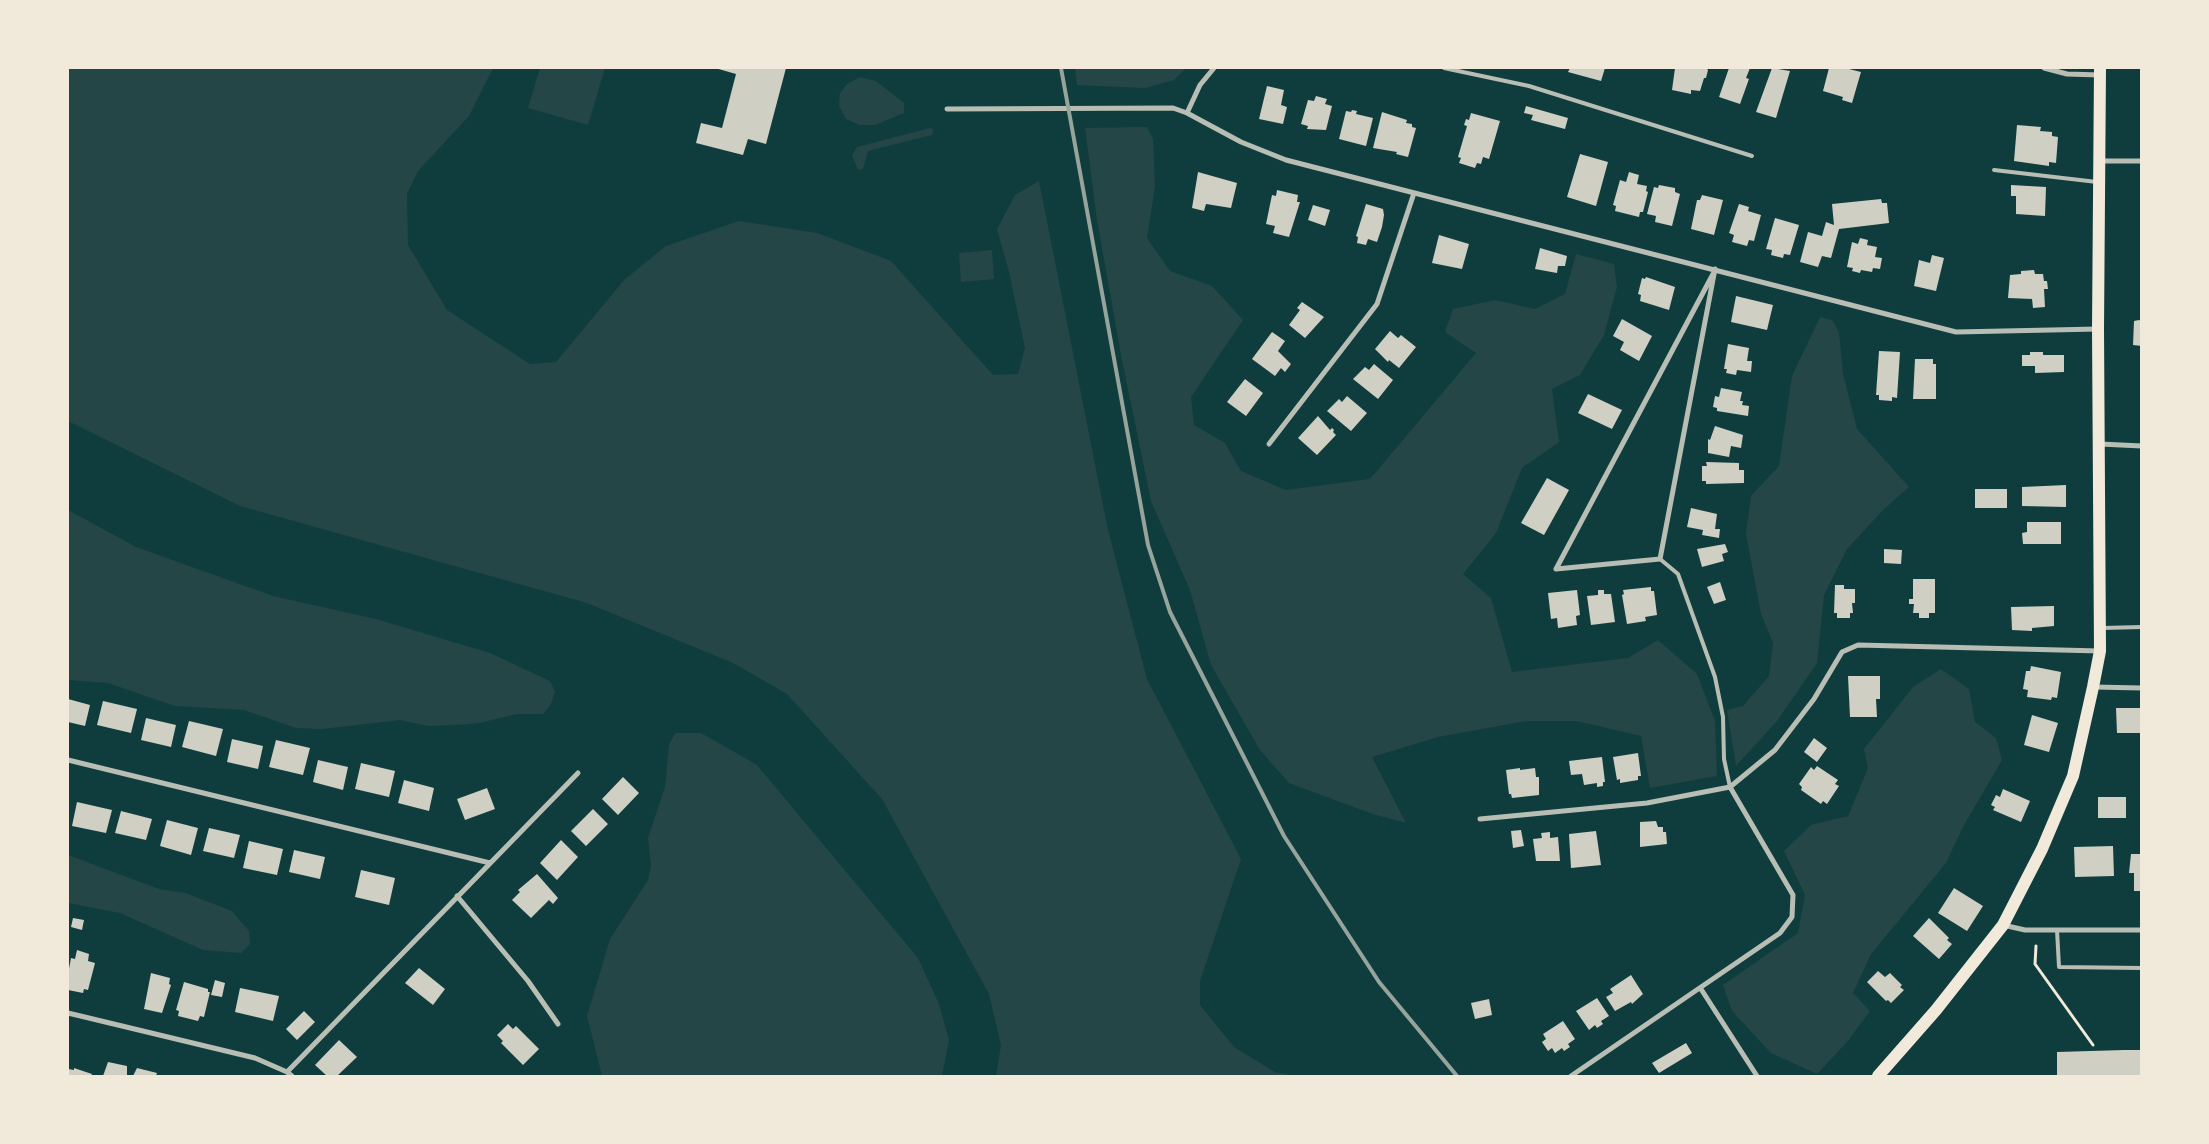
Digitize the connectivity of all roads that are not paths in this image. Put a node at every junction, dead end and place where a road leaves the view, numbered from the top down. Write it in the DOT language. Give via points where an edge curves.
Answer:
graph roads {
  1 [pos="1214,68"];
  2 [pos="1444,68"];
  3 [pos="2044,68"];
  4 [pos="2100,71"];
  5 [pos="947,109"];
  6 [pos="1187,113"];
  7 [pos="1752,156"];
  8 [pos="2099,161"];
  9 [pos="2142,161"];
  10 [pos="1994,170"];
  11 [pos="2099,182"];
  12 [pos="1414,193"];
  13 [pos="1716,269"];
  14 [pos="2098,329"];
  15 [pos="1269,444"];
  16 [pos="2100,444"];
  17 [pos="2142,446"];
  18 [pos="1660,559"];
  19 [pos="2142,627"];
  20 [pos="2100,628"];
  21 [pos="2100,651"];
  22 [pos="2093,687"];
  23 [pos="2142,688"];
  24 [pos="68,760"];
  25 [pos="578,773"];
  26 [pos="1730,787"];
  27 [pos="1480,819"];
  28 [pos="490,863"];
  29 [pos="457,896"];
  30 [pos="2003,925"];
  31 [pos="2057,930"];
  32 [pos="2142,930"];
  33 [pos="2142,968"];
  34 [pos="1702,989"];
  35 [pos="68,1013"];
  36 [pos="558,1024"];
  37 [pos="287,1072"];
  38 [pos="292,1076"];
  39 [pos="1571,1076"];
  40 [pos="1758,1076"];
  41 [pos="1878,1076"];
  1 -- 6 [label="street" via="1200,85"];
  2 -- 7 [label="lane" via="1529,86"];
  3 -- 4 [label="street" via="2067,74"];
  4 -- 8 [label="main road"];
  5 -- 6 [label="street" via="1173,108"];
  6 -- 12 [label="street" via="1240,142 1286,160"];
  8 -- 9 [label="street"];
  8 -- 11 [label="main road"];
  10 -- 11 [label="lane"];
  11 -- 14 [label="main road"];
  12 -- 13 [label="street"];
  12 -- 15 [label="street" via="1377,304"];
  13 -- 14 [label="street" via="1956,332"];
  13 -- 18 [label="street"];
  13 -- 18 [label="street" via="1556,569"];
  14 -- 16 [label="main road"];
  16 -- 17 [label="street"];
  16 -- 20 [label="main road"];
  18 -- 26 [label="lane" via="1678,574 1715,677 1723,717 1724,759"];
  19 -- 20 [label="lane"];
  20 -- 21 [label="main road"];
  21 -- 22 [label="main road"];
  21 -- 26 [label="street" via="1858,644 1842,652 1814,698 1775,750"];
  22 -- 23 [label="street"];
  22 -- 30 [label="main road" via="2073,776 2042,849"];
  24 -- 28 [label="street"];
  25 -- 28 [label="street"];
  26 -- 27 [label="street" via="1647,803"];
  26 -- 34 [label="street" via="1793,895 1792,917 1780,933"];
  28 -- 29 [label="street"];
  29 -- 36 [label="street" via="528,980"];
  29 -- 37 [label="street"];
  30 -- 31 [label="street" via="2024,930"];
  30 -- 41 [label="main road" via="1936,1010"];
  31 -- 32 [label="street"];
  31 -- 33 [label="lane" via="2059,967"];
  34 -- 39 [label="street"];
  34 -- 40 [label="street"];
  35 -- 37 [label="street" via="255,1058"];
  37 -- 38 [label="street"];
}
